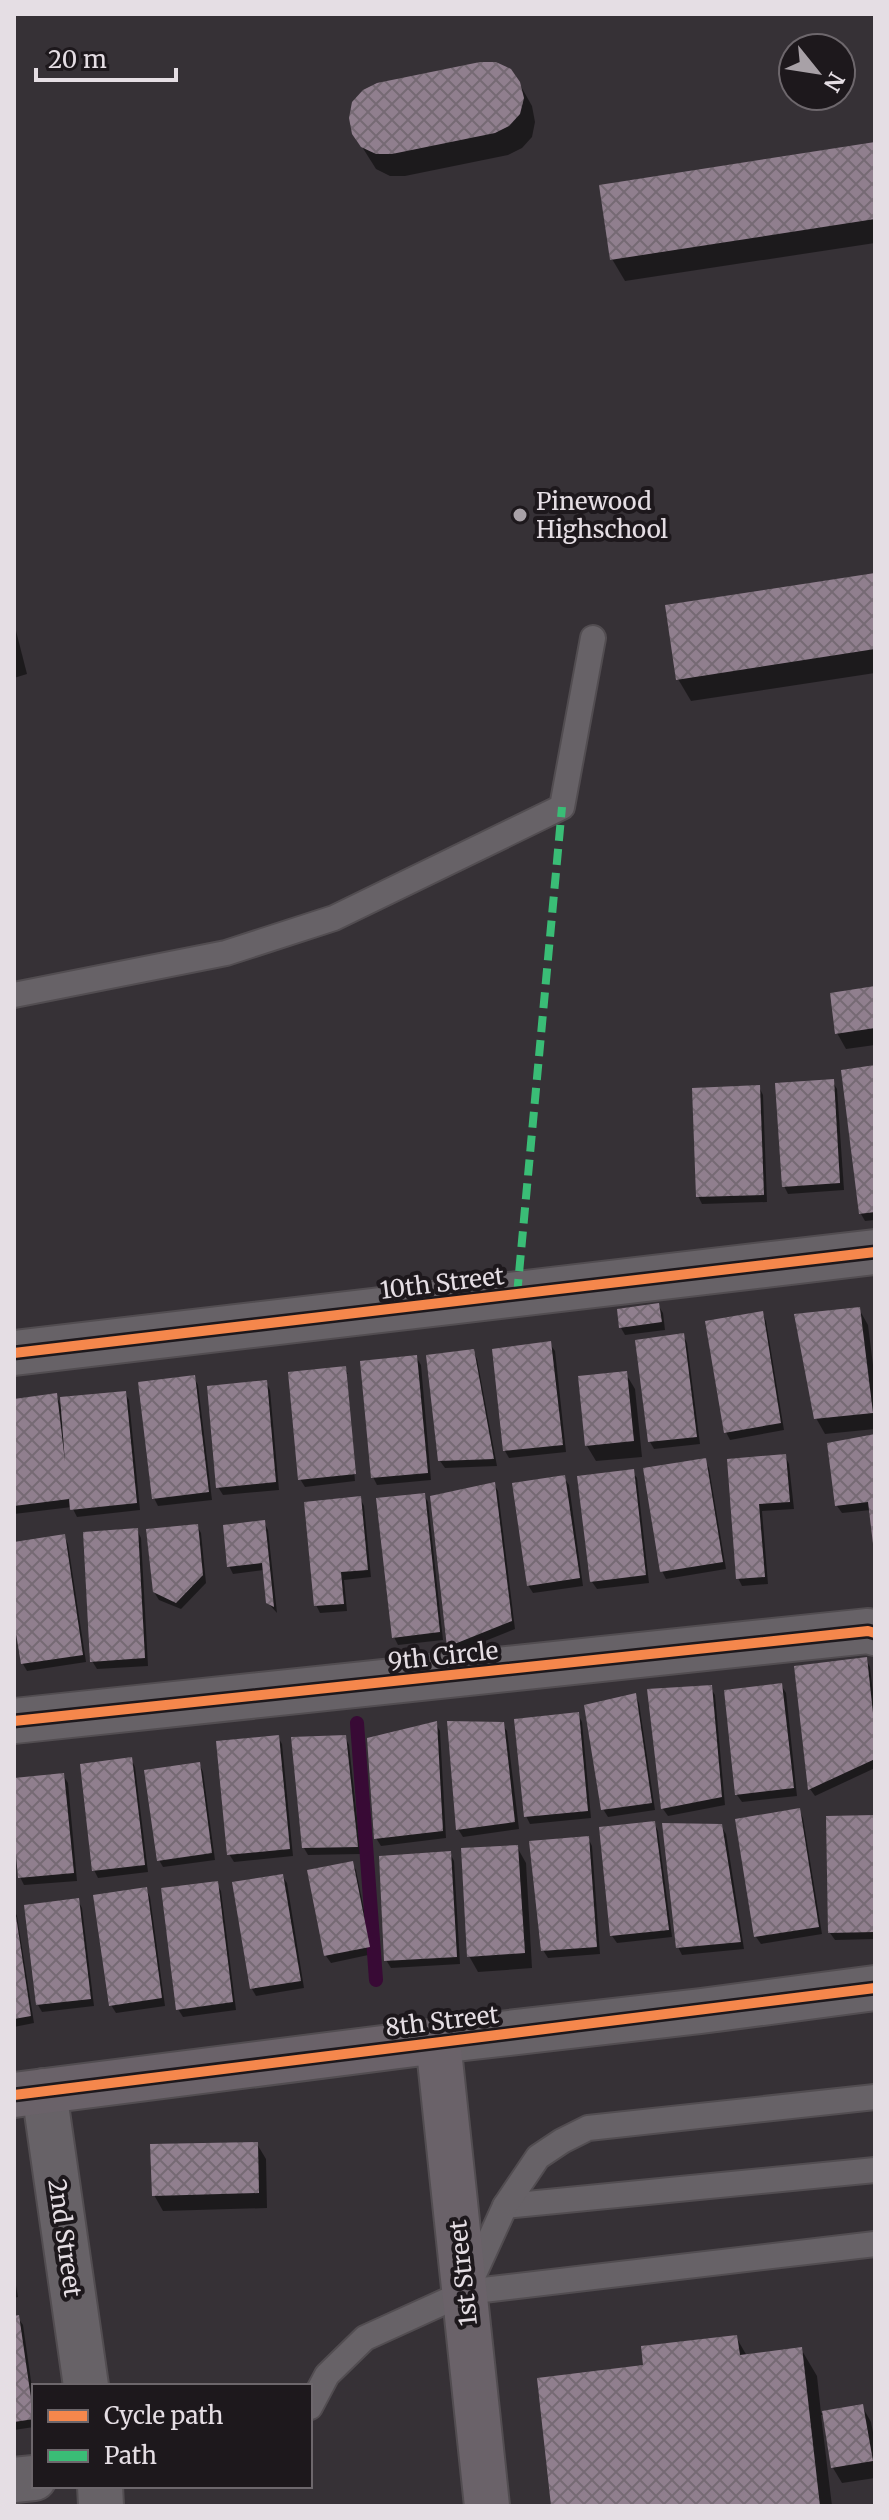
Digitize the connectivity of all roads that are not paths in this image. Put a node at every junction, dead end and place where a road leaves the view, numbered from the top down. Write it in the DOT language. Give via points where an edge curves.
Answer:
graph roads {
  1 [pos="593,638"];
  2 [pos="14,995"];
  3 [pos="875,1252"];
  4 [pos="14,1353"];
  5 [pos="875,1633"];
  6 [pos="14,1721"];
  7 [pos="875,1988"];
  8 [pos="438,2041"];
  9 [pos="29,2093"];
  10 [pos="875,2097"];
  11 [pos="875,2170"];
  12 [pos="505,2206"];
  13 [pos="875,2244"];
  14 [pos="466,2292"];
  15 [pos="86,2384"];
  16 [pos="312,2403"];
  17 [pos="487,2506"];
  1 -- 2 [label="lane" via="562,807 334,918 226,953"];
  3 -- 4 [label="street, 10th Street"];
  5 -- 6 [label="street, 9th Circle"];
  7 -- 8 [label="street, 8th Street"];
  8 -- 9 [label="street, 8th Street"];
  8 -- 14 [label="street, 1st Street"];
  9 -- 15 [label="street, 2nd Street"];
  10 -- 12 [label="lane" via="588,2128 538,2157"];
  11 -- 12 [label="lane"];
  12 -- 14 [label="lane"];
  13 -- 14 [label="lane"];
  14 -- 16 [label="lane" via="365,2338 327,2375"];
  14 -- 17 [label="street, 1st Street"];
}
